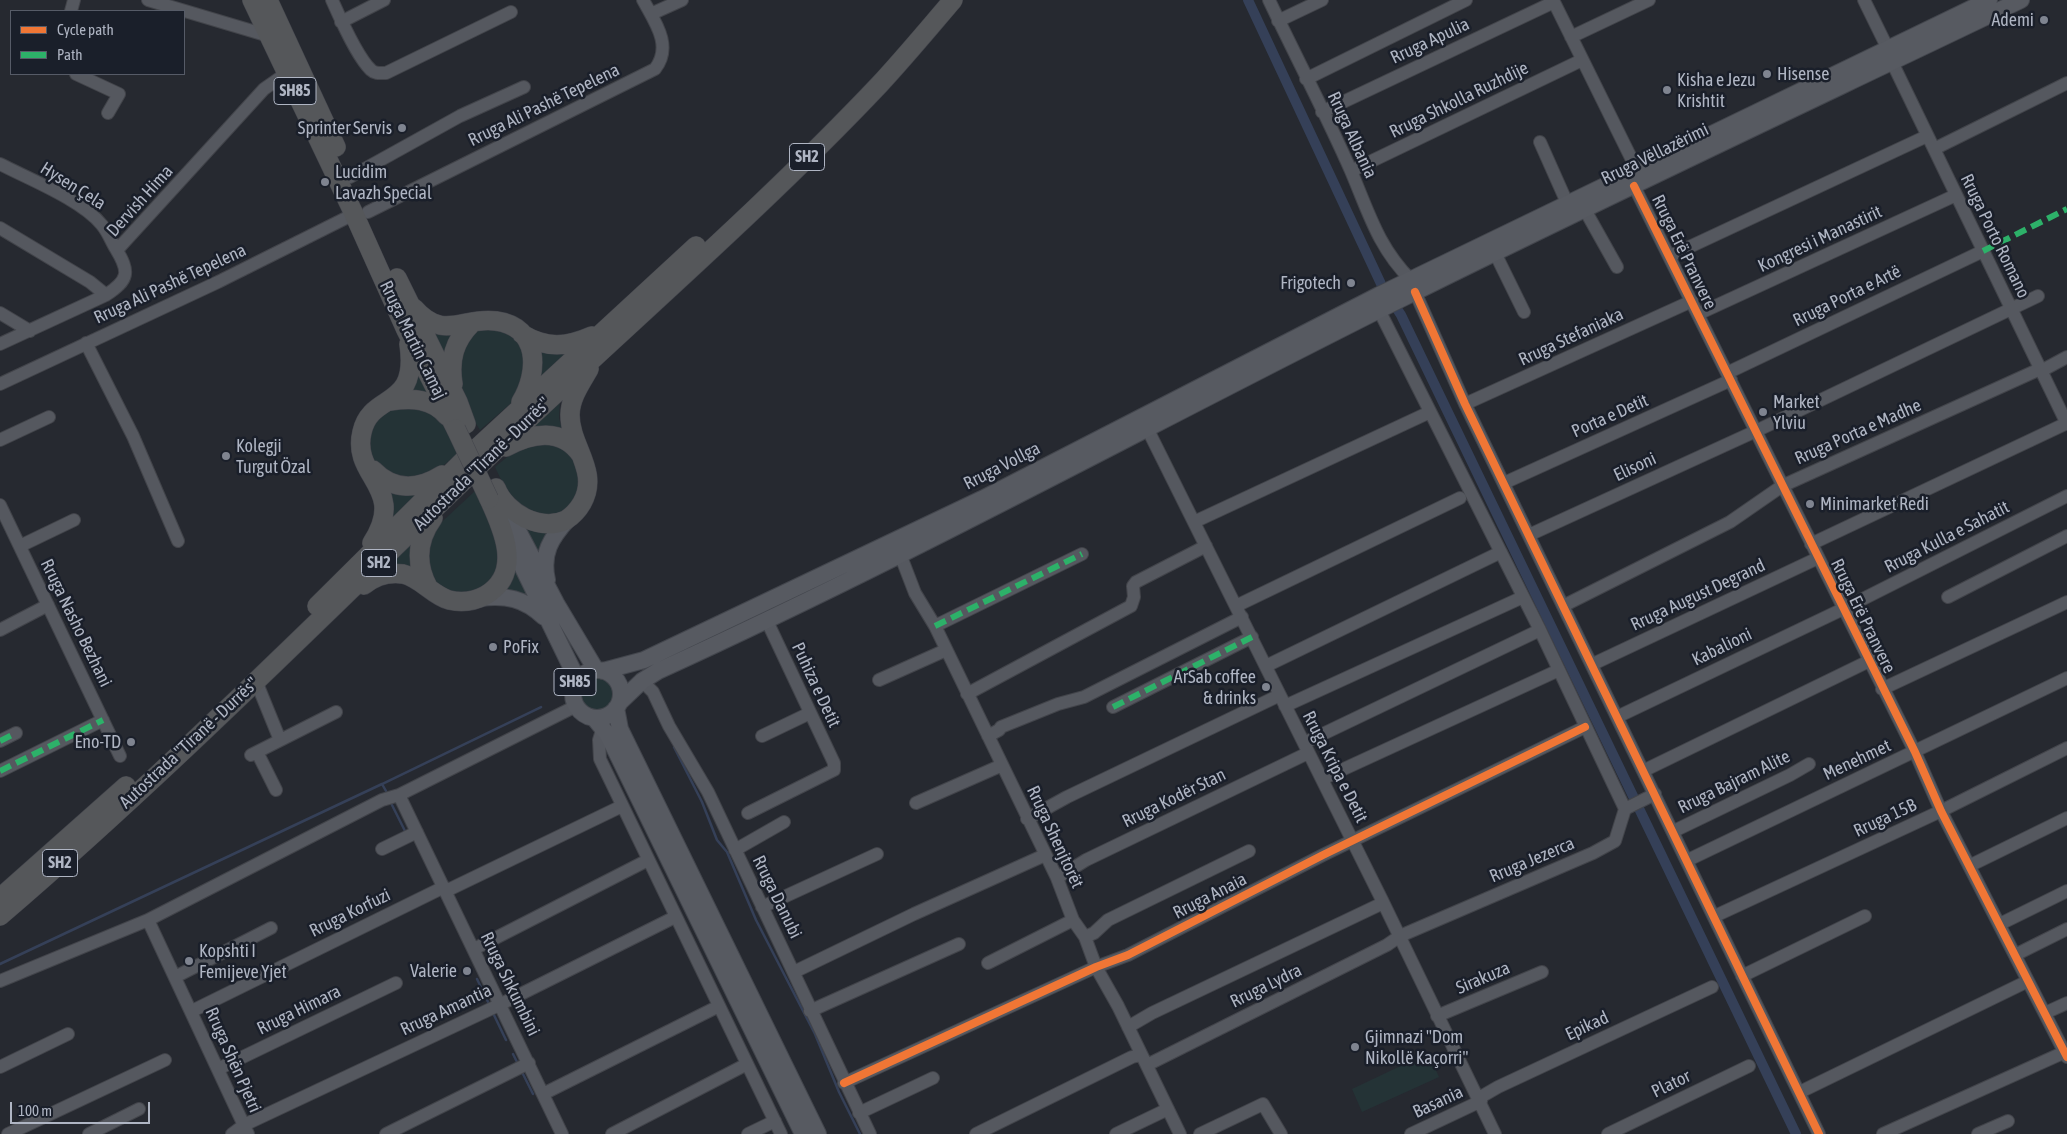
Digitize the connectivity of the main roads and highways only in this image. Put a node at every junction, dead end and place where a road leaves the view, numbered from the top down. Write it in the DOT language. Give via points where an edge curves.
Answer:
graph roads {
  1 [pos="252,0"];
  2 [pos="268,0"];
  3 [pos="938,0"];
  4 [pos="954,0"];
  5 [pos="1989,0"];
  6 [pos="2021,0"];
  7 [pos="1890,55"];
  8 [pos="1636,179"];
  9 [pos="361,213"];
  10 [pos="1410,287"];
  11 [pos="401,288"];
  12 [pos="472,324"];
  13 [pos="406,330"];
  14 [pos="602,331"];
  15 [pos="522,334"];
  16 [pos="596,355"];
  17 [pos="390,401"];
  18 [pos="458,402"];
  19 [pos="512,416"];
  20 [pos="1145,423"];
  21 [pos="458,424"];
  22 [pos="464,460"];
  23 [pos="584,460"];
  24 [pos="365,462"];
  25 [pos="483,462"];
  26 [pos="452,492"];
  27 [pos="495,494"];
  28 [pos="499,519"];
  29 [pos="568,519"];
  30 [pos="353,568"];
  31 [pos="428,587"];
  32 [pos="480,598"];
  33 [pos="556,603"];
  34 [pos="550,624"];
  35 [pos="305,634"];
  36 [pos="600,670"];
  37 [pos="577,679"];
  38 [pos="618,705"];
  39 [pos="598,722"];
  40 [pos="0,898"];
  41 [pos="0,916"];
  42 [pos="803,1134"];
  43 [pos="818,1134"];
  1 -- 9 [label="highway, Rruga Martin Camaj / SH85"];
  2 -- 9 [label="highway, Rruga Martin Camaj / SH85" via="350,177"];
  3 -- 14 [label="highway, Autostrada \"Tiranë - Durrës\" / SH2" via="820,128"];
  4 -- 16 [label="highway, Autostrada \"Tiranë - Durrës\" / SH2" via="833,132"];
  5 -- 7 [label="main road, Rruga Vëllazërimi"];
  6 -- 7 [label="main road, Rruga Vëllazërimi"];
  7 -- 8 [label="main road, Rruga Vëllazërimi"];
  8 -- 10 [label="main road, Rruga Vëllazërimi" via="1568,204"];
  8 -- 10 [label="main road, Rruga Vëllazërimi" via="1584,210 1495,253"];
  9 -- 11 [label="highway, Rruga Martin Camaj / SH85"];
  9 -- 13 [label="highway, Rruga Martin Camaj / SH85"];
  10 -- 20 [label="main road, Rruga Vollga"];
  11 -- 12 [label="highway" via="417,311 434,323 447,326"];
  11 -- 18 [label="highway, Rruga Martin Camaj / SH85"];
  12 -- 15 [label="highway" via="489,320 502,322"];
  12 -- 18 [label="highway" via="459,339 452,358"];
  13 -- 17 [label="highway" via="411,356 409,376 406,385"];
  13 -- 21 [label="highway, Rruga Martin Camaj / SH85"];
  14 -- 15 [label="highway" via="561,346 543,344"];
  14 -- 19 [label="highway, Autostrada \"Tiranë - Durrës\" / SH2"];
  15 -- 19 [label="highway" via="533,354 534,372 527,392"];
  16 -- 23 [label="highway" via="571,406 572,426"];
  16 -- 25 [label="highway, Autostrada \"Tiranë - Durrës\" / SH2"];
  17 -- 21 [label="highway" via="422,400 440,408"];
  17 -- 24 [label="highway" via="374,411 363,428 361,447"];
  18 -- 21 [label="highway, Rruga Martin Camaj / SH85"];
  19 -- 22 [label="highway, Autostrada \"Tiranë - Durrës\" / SH2"];
  20 -- 36 [label="main road, Rruga Vollga" via="635,664"];
  20 -- 38 [label="main road, Rruga Vollga" via="988,512 767,622 658,671 642,680"];
  21 -- 27 [label="highway, Rruga Martin Camaj / SH85"];
  22 -- 24 [label="highway" via="427,483 406,487 384,480"];
  22 -- 30 [label="highway, Autostrada \"Tiranë - Durrës\" / SH2"];
  23 -- 25 [label="highway" via="570,443 545,434 519,440"];
  23 -- 29 [label="highway" via="588,478 586,493 580,507"];
  24 -- 30 [label="highway" via="383,495 384,513 374,538"];
  25 -- 26 [label="highway, Autostrada \"Tiranë - Durrës\" / SH2"];
  26 -- 31 [label="highway" via="421,541 419,560"];
  26 -- 35 [label="highway, Autostrada \"Tiranë - Durrës\" / SH2"];
  27 -- 28 [label="highway, Rruga Martin Camaj / SH85"];
  27 -- 29 [label="highway" via="532,521 551,524"];
  27 -- 33 [label="main road, Rruga Martin Camaj / SH85"];
  28 -- 32 [label="highway" via="507,548 506,569 496,586"];
  28 -- 34 [label="main road, Rruga Martin Camaj / SH85"];
  29 -- 33 [label="main road" via="552,539 546,553 546,573"];
  30 -- 40 [label="highway, Autostrada \"Tiranë - Durrës\" / SH2" via="190,727"];
  31 -- 32 [label="highway" via="453,601"];
  31 -- 35 [label="highway" via="406,575 379,576"];
  32 -- 34 [label="main road" via="516,598 532,606"];
  33 -- 36 [label="main road, Rruga Martin Camaj / SH85"];
  34 -- 37 [label="main road, Rruga Martin Camaj / SH85"];
  35 -- 41 [label="highway, Autostrada \"Tiranë - Durrës\" / SH2"];
  36 -- 37 [label="main road, SH85" via="586,672"];
  36 -- 38 [label="main road, SH85" via="618,681 621,691"];
  37 -- 39 [label="main road, SH85" via="572,693 576,706"];
  38 -- 39 [label="main road, SH85"];
  38 -- 43 [label="main road" via="620,729"];
  39 -- 42 [label="main road"];
}
